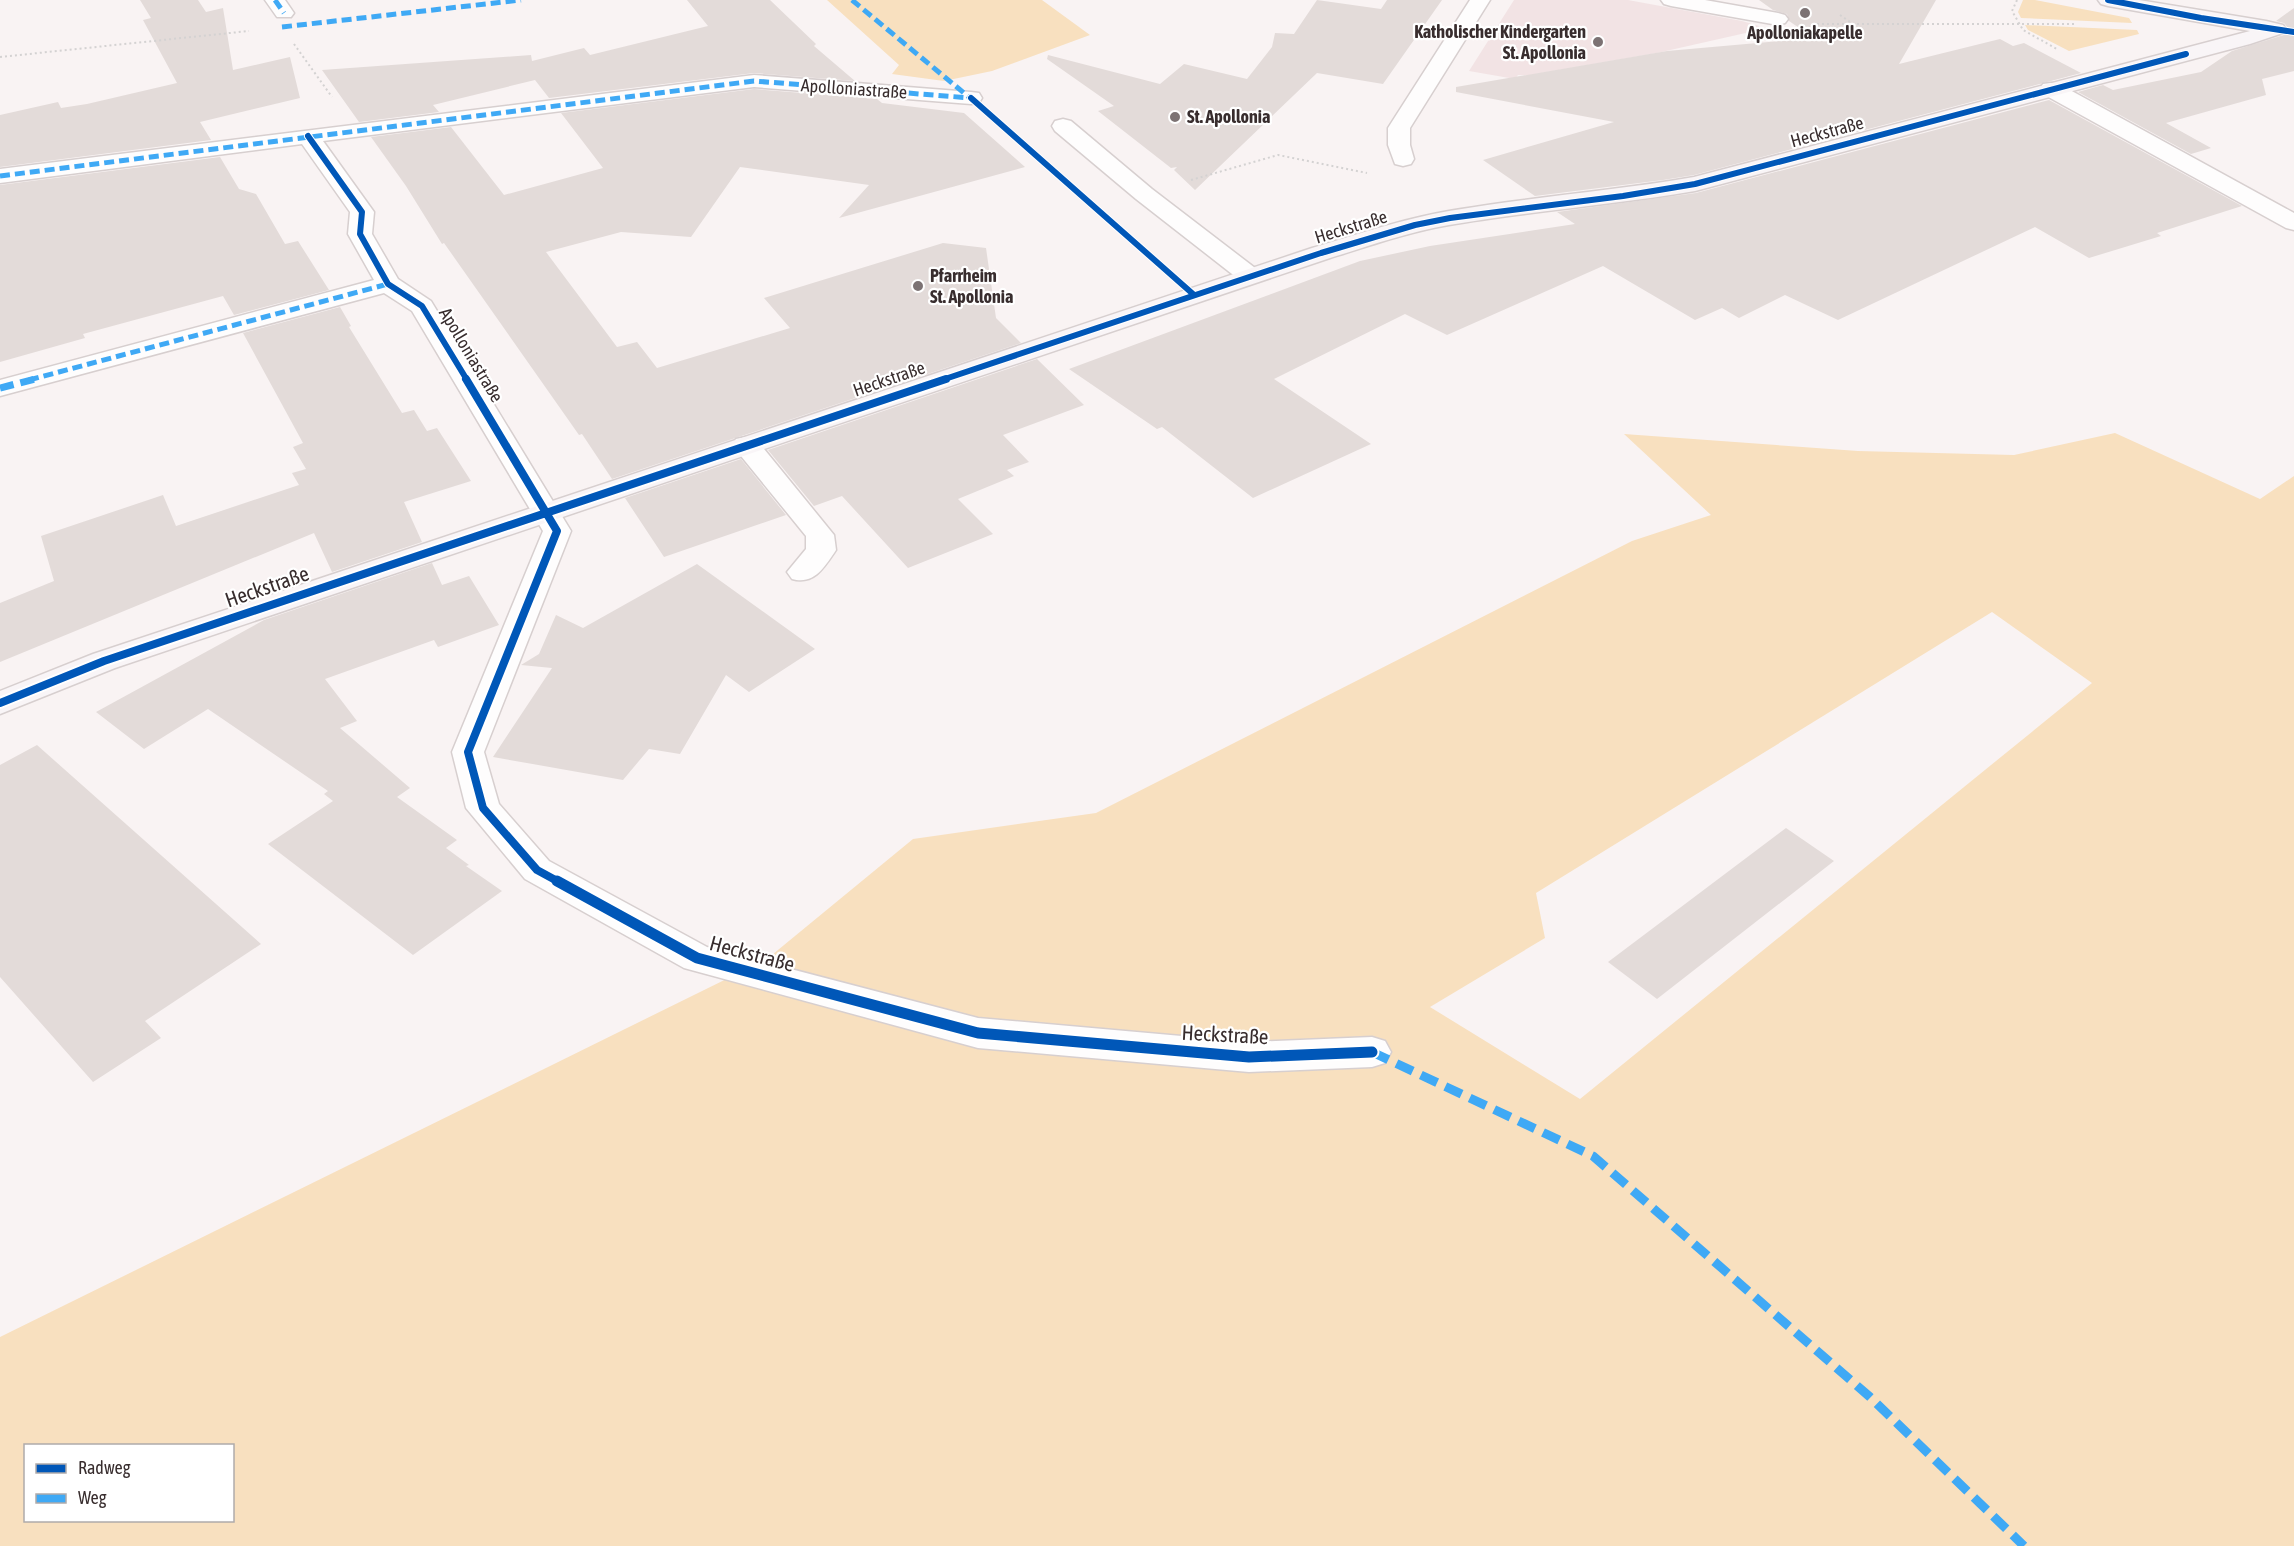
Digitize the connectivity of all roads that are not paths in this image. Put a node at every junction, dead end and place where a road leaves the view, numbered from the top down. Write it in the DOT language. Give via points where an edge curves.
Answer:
graph roads {
  1 [pos="1480,0"];
  2 [pos="1671,0"];
  3 [pos="2108,0"];
  4 [pos="2177,0"];
  5 [pos="2156,9"];
  6 [pos="1778,19"];
  7 [pos="2278,29"];
  8 [pos="2186,54"];
  9 [pos="2052,89"];
  10 [pos="971,98"];
  11 [pos="1063,126"];
  12 [pos="308,136"];
  13 [pos="1403,159"];
  14 [pos="0,176"];
  15 [pos="2294,223"];
  16 [pos="1250,276"];
  17 [pos="388,284"];
  18 [pos="0,388"];
  19 [pos="746,445"];
  20 [pos="547,511"];
  21 [pos="802,572"];
  22 [pos="0,703"];
  23 [pos="1372,1052"];
  1 -- 13 [label="street" via="1399,128"];
  2 -- 6 [label="street"];
  3 -- 5 [label="main road"];
  4 -- 7 [label="main road" via="2210,6"];
  5 -- 7 [label="main road"];
  5 -- 8 [label="main road" via="2170,16 2192,38"];
  7 -- 8 [label="main road, Heckstraße"];
  8 -- 9 [label="main road, Heckstraße"];
  9 -- 15 [label="street"];
  9 -- 16 [label="main road, Heckstraße" via="1695,184 1415,225"];
  10 -- 12 [label="street, Apolloniastraße" via="754,81"];
  11 -- 16 [label="street"];
  12 -- 14 [label="street, Apolloniastraße"];
  12 -- 17 [label="street, Apolloniastraße" via="362,212 360,234"];
  16 -- 19 [label="main road, Heckstraße"];
  17 -- 18 [label="street"];
  17 -- 20 [label="street, Apolloniastraße" via="422,306"];
  19 -- 20 [label="main road, Heckstraße"];
  19 -- 21 [label="street" via="820,535 821,550"];
  20 -- 22 [label="main road, Heckstraße" via="104,661"];
  20 -- 23 [label="street, Heckstraße" via="557,531 468,752 483,808 537,870 697,958 978,1033 1249,1057"];
}
